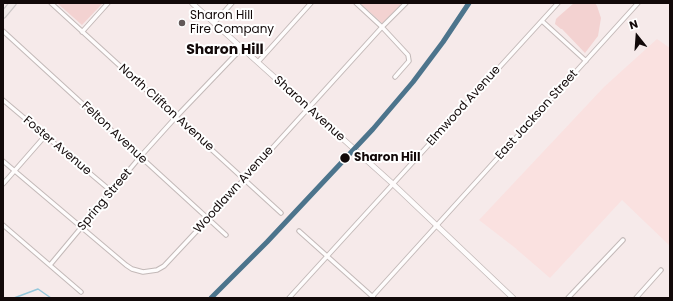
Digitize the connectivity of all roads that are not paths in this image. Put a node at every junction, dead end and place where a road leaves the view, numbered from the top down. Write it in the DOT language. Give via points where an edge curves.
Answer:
graph roads {
  1 [pos="13,3"];
  2 [pos="51,3"];
  3 [pos="108,3"];
  4 [pos="192,3"];
  5 [pos="232,3"];
  6 [pos="311,3"];
  7 [pos="356,3"];
  8 [pos="406,3"];
  9 [pos="558,3"];
  10 [pos="638,3"];
  11 [pos="3,15"];
  12 [pos="542,21"];
  13 [pos="214,23"];
  14 [pos="382,27"];
  15 [pos="3,31"];
  16 [pos="82,32"];
  17 [pos="242,48"];
  18 [pos="586,61"];
  19 [pos="258,62"];
  20 [pos="395,76"];
  21 [pos="3,100"];
  22 [pos="308,108"];
  23 [pos="176,117"];
  24 [pos="45,136"];
  25 [pos="140,157"];
  26 [pos="3,161"];
  27 [pos="14,171"];
  28 [pos="244,179"];
  29 [pos="3,184"];
  30 [pos="393,184"];
  31 [pos="111,192"];
  32 [pos="280,213"];
  33 [pos="208,219"];
  34 [pos="3,225"];
  35 [pos="436,226"];
  36 [pos="82,228"];
  37 [pos="299,231"];
  38 [pos="226,236"];
  39 [pos="623,240"];
  40 [pos="327,256"];
  41 [pos="50,265"];
  42 [pos="661,270"];
  43 [pos="81,292"];
  44 [pos="292,294"];
  45 [pos="288,298"];
  46 [pos="297,298"];
  47 [pos="373,298"];
  48 [pos="513,298"];
  49 [pos="568,298"];
  50 [pos="636,298"];
  1 -- 11 [label="main road"];
  2 -- 16 [label="street, North Clifton Avenue"];
  3 -- 16 [label="street"];
  4 -- 13 [label="street, Sharon Avenue"];
  5 -- 13 [label="street"];
  6 -- 19 [label="street"];
  7 -- 14 [label="street"];
  8 -- 14 [label="street, Woodlawn Avenue"];
  9 -- 12 [label="street, Elmwood Avenue"];
  10 -- 18 [label="street, East Jackson Street"];
  12 -- 18 [label="street"];
  12 -- 30 [label="street, Elmwood Avenue"];
  13 -- 17 [label="street, Sharon Avenue"];
  14 -- 20 [label="street" via="409,58"];
  14 -- 22 [label="street, Woodlawn Avenue"];
  15 -- 25 [label="street, Felton Avenue"];
  16 -- 23 [label="street, North Clifton Avenue"];
  17 -- 19 [label="street, Sharon Avenue"];
  17 -- 23 [label="street, Spring Street"];
  18 -- 35 [label="street, East Jackson Street"];
  19 -- 22 [label="street, Sharon Avenue"];
  21 -- 24 [label="street, Foster Avenue"];
  22 -- 28 [label="street, Woodlawn Avenue"];
  22 -- 30 [label="street, Sharon Avenue"];
  23 -- 25 [label="street, Spring Street"];
  23 -- 28 [label="street, North Clifton Avenue"];
  24 -- 27 [label="street"];
  24 -- 31 [label="street, Foster Avenue"];
  25 -- 31 [label="street, Spring Street"];
  25 -- 33 [label="street, Felton Avenue"];
  26 -- 27 [label="street"];
  27 -- 29 [label="street"];
  27 -- 36 [label="street"];
  28 -- 32 [label="street, North Clifton Avenue"];
  28 -- 33 [label="street, Woodlawn Avenue"];
  30 -- 35 [label="street, Sharon Avenue"];
  30 -- 40 [label="street, Elmwood Avenue"];
  31 -- 36 [label="street, Spring Street"];
  33 -- 36 [label="street, Woodlawn Avenue" via="164,266 149,272 132,269"];
  33 -- 38 [label="street, Felton Avenue"];
  34 -- 41 [label="street"];
  35 -- 47 [label="street, East Jackson Street"];
  35 -- 48 [label="street, Sharon Avenue"];
  36 -- 41 [label="street, Spring Street"];
  37 -- 40 [label="street"];
  39 -- 49 [label="street"];
  40 -- 44 [label="street, Elmwood Avenue"];
  40 -- 47 [label="street"];
  41 -- 43 [label="street"];
  42 -- 50 [label="street"];
  44 -- 45 [label="street, Elmwood Avenue"];
  44 -- 46 [label="street"];
}
